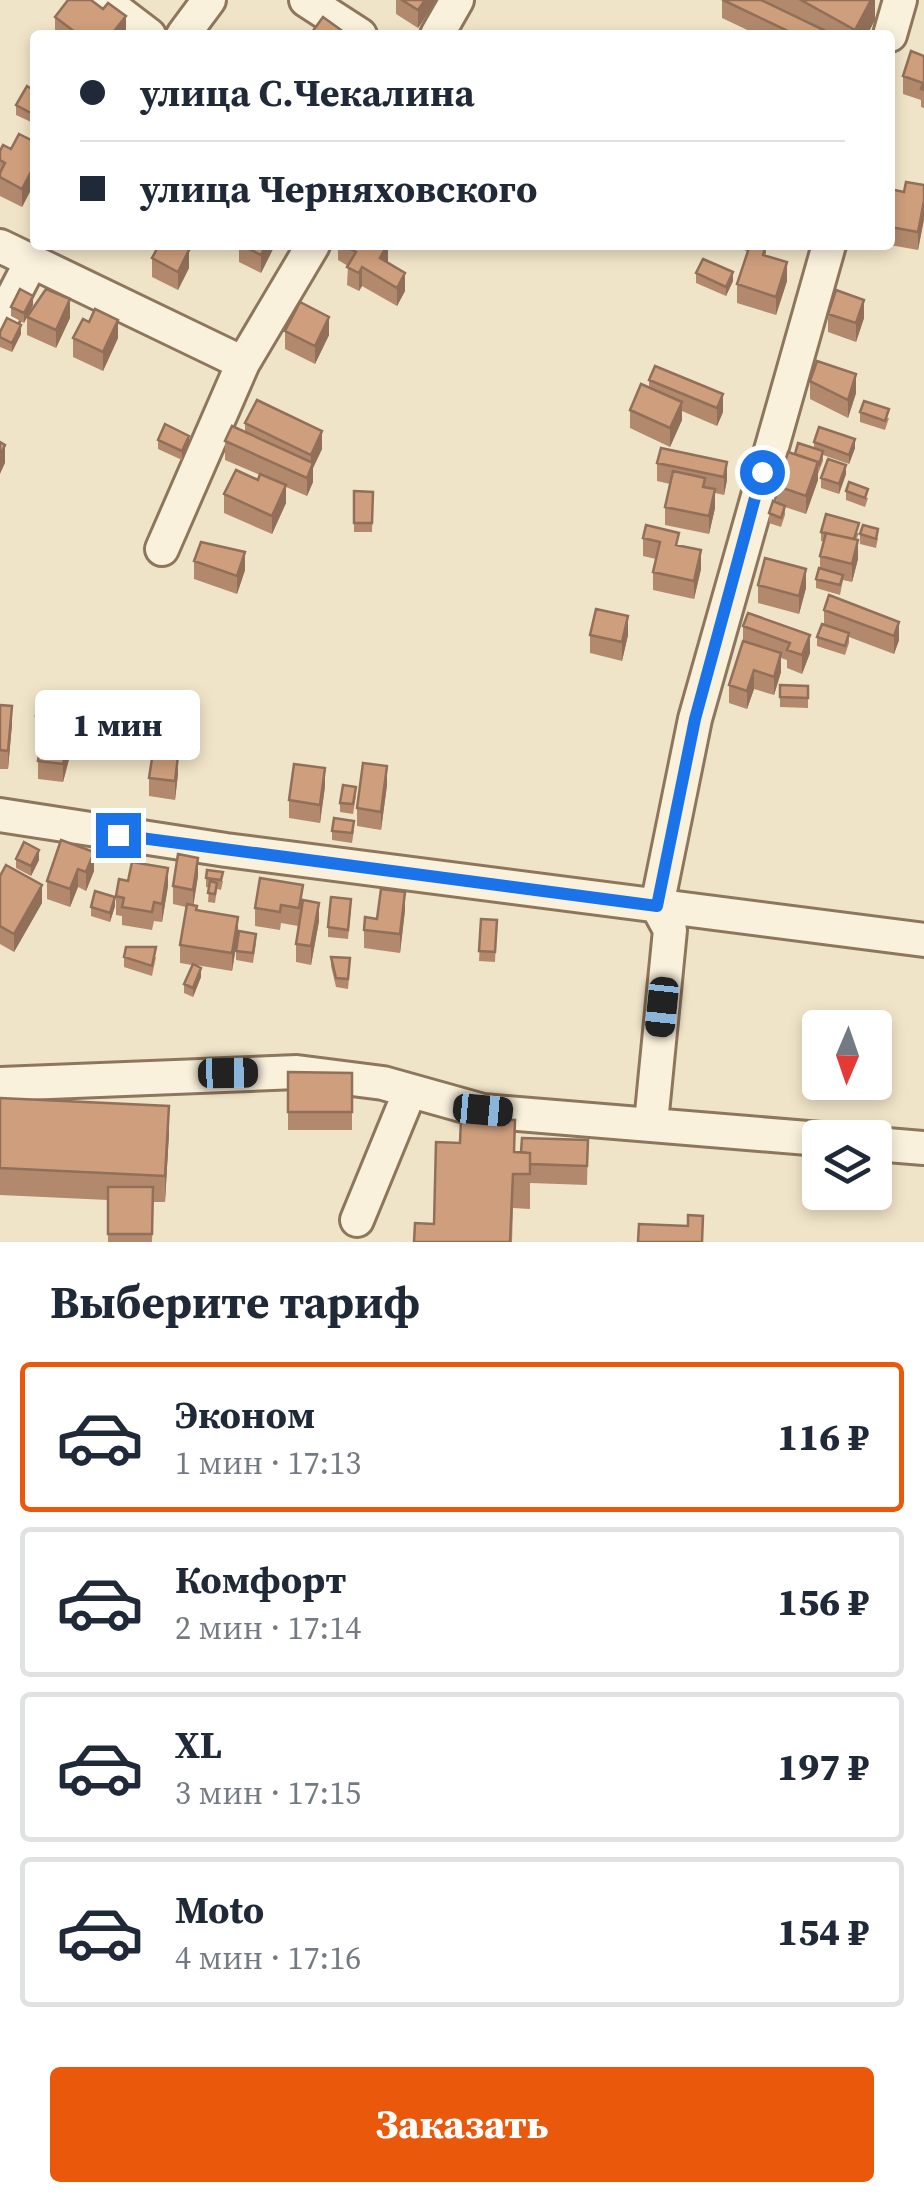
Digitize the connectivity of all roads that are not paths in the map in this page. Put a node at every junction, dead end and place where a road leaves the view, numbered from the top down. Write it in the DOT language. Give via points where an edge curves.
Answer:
graph roads {
  1 [pos="103,0"];
  2 [pos="209,0"];
  3 [pos="306,0"];
  4 [pos="457,0"];
  5 [pos="900,0"];
  6 [pos="143,30"];
  7 [pos="187,30"];
  8 [pos="352,30"];
  9 [pos="441,30"];
  10 [pos="891,30"];
  11 [pos="0,246"];
  12 [pos="310,250"];
  13 [pos="827,250"];
  14 [pos="30,262"];
  15 [pos="0,322"];
  16 [pos="243,363"];
  17 [pos="162,549"];
  18 [pos="4,826"];
  19 [pos="657,906"];
  20 [pos="924,940"];
  21 [pos="2,1082"];
  22 [pos="410,1090"];
  23 [pos="651,1123"];
  24 [pos="802,1136"];
  25 [pos="892,1145"];
  26 [pos="924,1148"];
  27 [pos="357,1220"];
  1 -- 6 [label="street"];
  2 -- 7 [label="street"];
  3 -- 8 [label="street"];
  4 -- 9 [label="street"];
  5 -- 10 [label="street"];
  11 -- 14 [label="street"];
  12 -- 16 [label="street"];
  13 -- 19 [label="street" via="700,700"];
  14 -- 15 [label="street"];
  14 -- 16 [label="street"];
  16 -- 17 [label="street"];
  18 -- 19 [label="street"];
  19 -- 20 [label="street"];
  19 -- 23 [label="street" via="670,930"];
  21 -- 22 [label="street" via="297,1072"];
  22 -- 23 [label="street" via="483,1110"];
  22 -- 27 [label="street"];
  23 -- 24 [label="street"];
  25 -- 26 [label="street"];
}
